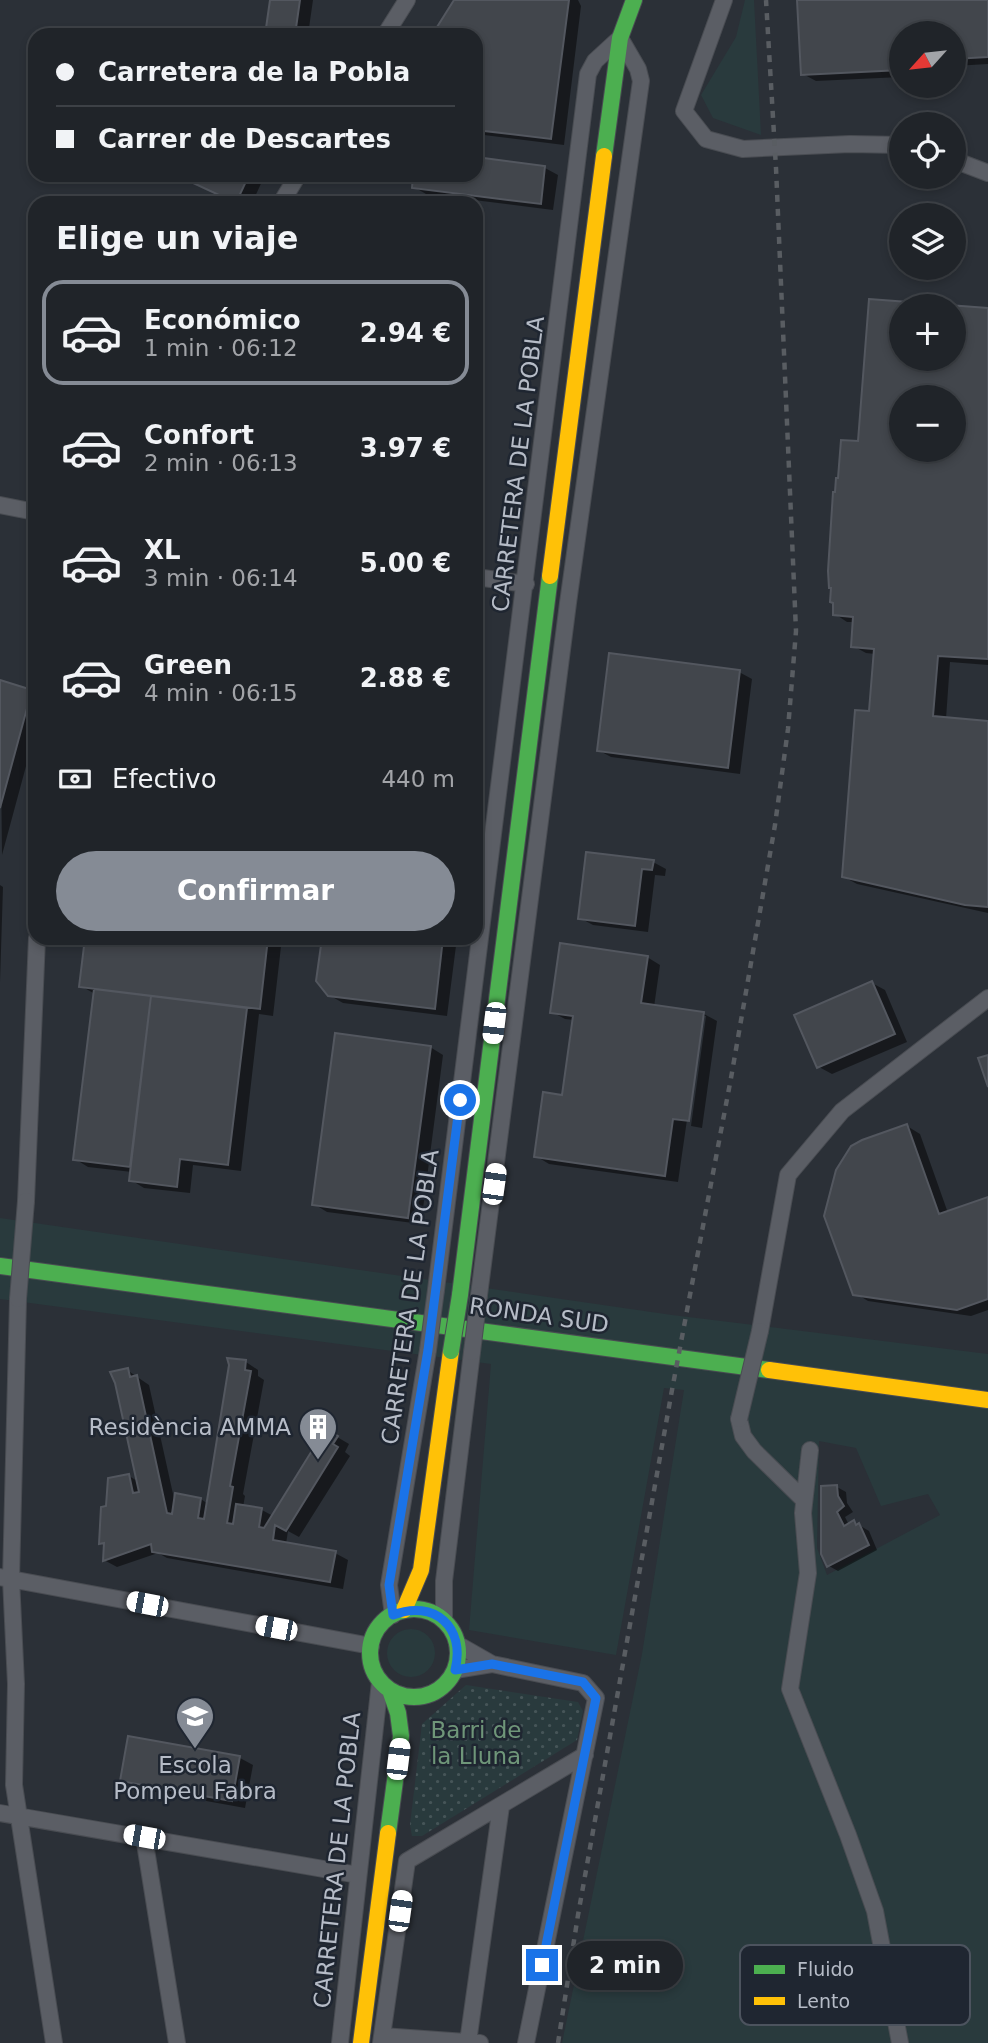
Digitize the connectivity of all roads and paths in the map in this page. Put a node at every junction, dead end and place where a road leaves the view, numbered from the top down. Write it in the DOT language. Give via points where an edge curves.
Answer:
graph roads {
  1 [pos="407,0"];
  2 [pos="615,0"];
  3 [pos="634,0"];
  4 [pos="724,0"];
  5 [pos="389,28"];
  6 [pos="620,38"];
  7 [pos="889,145"];
  8 [pos="966,165"];
  9 [pos="988,173"];
  10 [pos="0,505"];
  11 [pos="28,511"];
  12 [pos="483,578"];
  13 [pos="526,584"];
  14 [pos="483,921"];
  15 [pos="37,945"];
  16 [pos="480,945"];
  17 [pos="988,998"];
  18 [pos="3,1266"];
  19 [pos="988,1400"];
  20 [pos="810,1450"];
  21 [pos="804,1500"];
  22 [pos="421,1570"];
  23 [pos="6,1578"];
  24 [pos="398,1612"];
  25 [pos="437,1617"];
  26 [pos="457,1644"];
  27 [pos="371,1646"];
  28 [pos="492,1664"];
  29 [pos="455,1670"];
  30 [pos="385,1686"];
  31 [pos="428,1695"];
  32 [pos="401,1735"];
  33 [pos="585,1755"];
  34 [pos="501,1806"];
  35 [pos="0,1813"];
  36 [pos="19,1815"];
  37 [pos="144,1837"];
  38 [pos="359,1875"];
  39 [pos="882,1945"];
  40 [pos="897,2025"];
  41 [pos="381,2039"];
  42 [pos="474,2042"];
  43 [pos="54,2043"];
  44 [pos="177,2043"];
  45 [pos="340,2043"];
  46 [pos="361,2043"];
  47 [pos="526,2043"];
  48 [pos="901,2043"];
  1 -- 5 [label="street"];
  2 -- 6 [label="main road, CARRETERA DE LA POBLA"];
  3 -- 6 [label="main road, CARRETERA DE LA POBLA"];
  4 -- 7 [label="street" via="684,111 706,139 743,149"];
  6 -- 13 [label="street, CARRETERA DE LA POBLA" via="588,74"];
  6 -- 22 [label="main road, CARRETERA DE LA POBLA, bridge"];
  6 -- 25 [label="street, CARRETERA DE LA POBLA, bridge" via="640,81"];
  8 -- 9 [label="street"];
  10 -- 11 [label="street"];
  12 -- 13 [label="street"];
  13 -- 14 [label="street, CARRETERA DE LA POBLA, bridge"];
  15 -- 23 [label="street, bridge"];
  16 -- 24 [label="street, CARRETERA DE LA POBLA, bridge" via="428,1350 389,1585"];
  17 -- 21 [label="street, bridge" via="842,1111 788,1175 739,1419 743,1436 754,1451"];
  18 -- 19 [label="main road, RONDA SUD"];
  20 -- 21 [label="street"];
  21 -- 39 [label="street" via="808,1573 790,1689 848,1835 875,1911"];
  22 -- 24 [label="main road, CARRETERA DE LA POBLA"];
  22 -- 25 [label="main road, CARRETERA DE LA POBLA"];
  23 -- 27 [label="street"];
  23 -- 36 [label="street" via="16,1684 14,1785"];
  24 -- 25 [label="main road" via="418,1609"];
  24 -- 27 [label="main road" via="382,1622"];
  25 -- 26 [label="main road" via="452,1631"];
  26 -- 28 [label="street"];
  26 -- 29 [label="main road"];
  27 -- 30 [label="main road" via="370,1658"];
  28 -- 29 [label="street"];
  28 -- 33 [label="street" via="583,1682 596,1698"];
  29 -- 31 [label="main road" via="440,1690"];
  30 -- 31 [label="main road" via="402,1696"];
  30 -- 32 [label="main road, CARRETERA DE LA POBLA" via="398,1713"];
  30 -- 38 [label="street, CARRETERA DE LA POBLA"];
  31 -- 32 [label="main road, CARRETERA DE LA POBLA"];
  32 -- 46 [label="main road, CARRETERA DE LA POBLA"];
  33 -- 34 [label="street"];
  33 -- 47 [label="street"];
  34 -- 41 [label="street" via="407,1861"];
  34 -- 42 [label="street"];
  35 -- 36 [label="street"];
  36 -- 37 [label="street"];
  36 -- 43 [label="street"];
  37 -- 38 [label="street"];
  37 -- 44 [label="street"];
  38 -- 45 [label="street, CARRETERA DE LA POBLA"];
  40 -- 48 [label="street"];
  41 -- 42 [label="street"];
}
